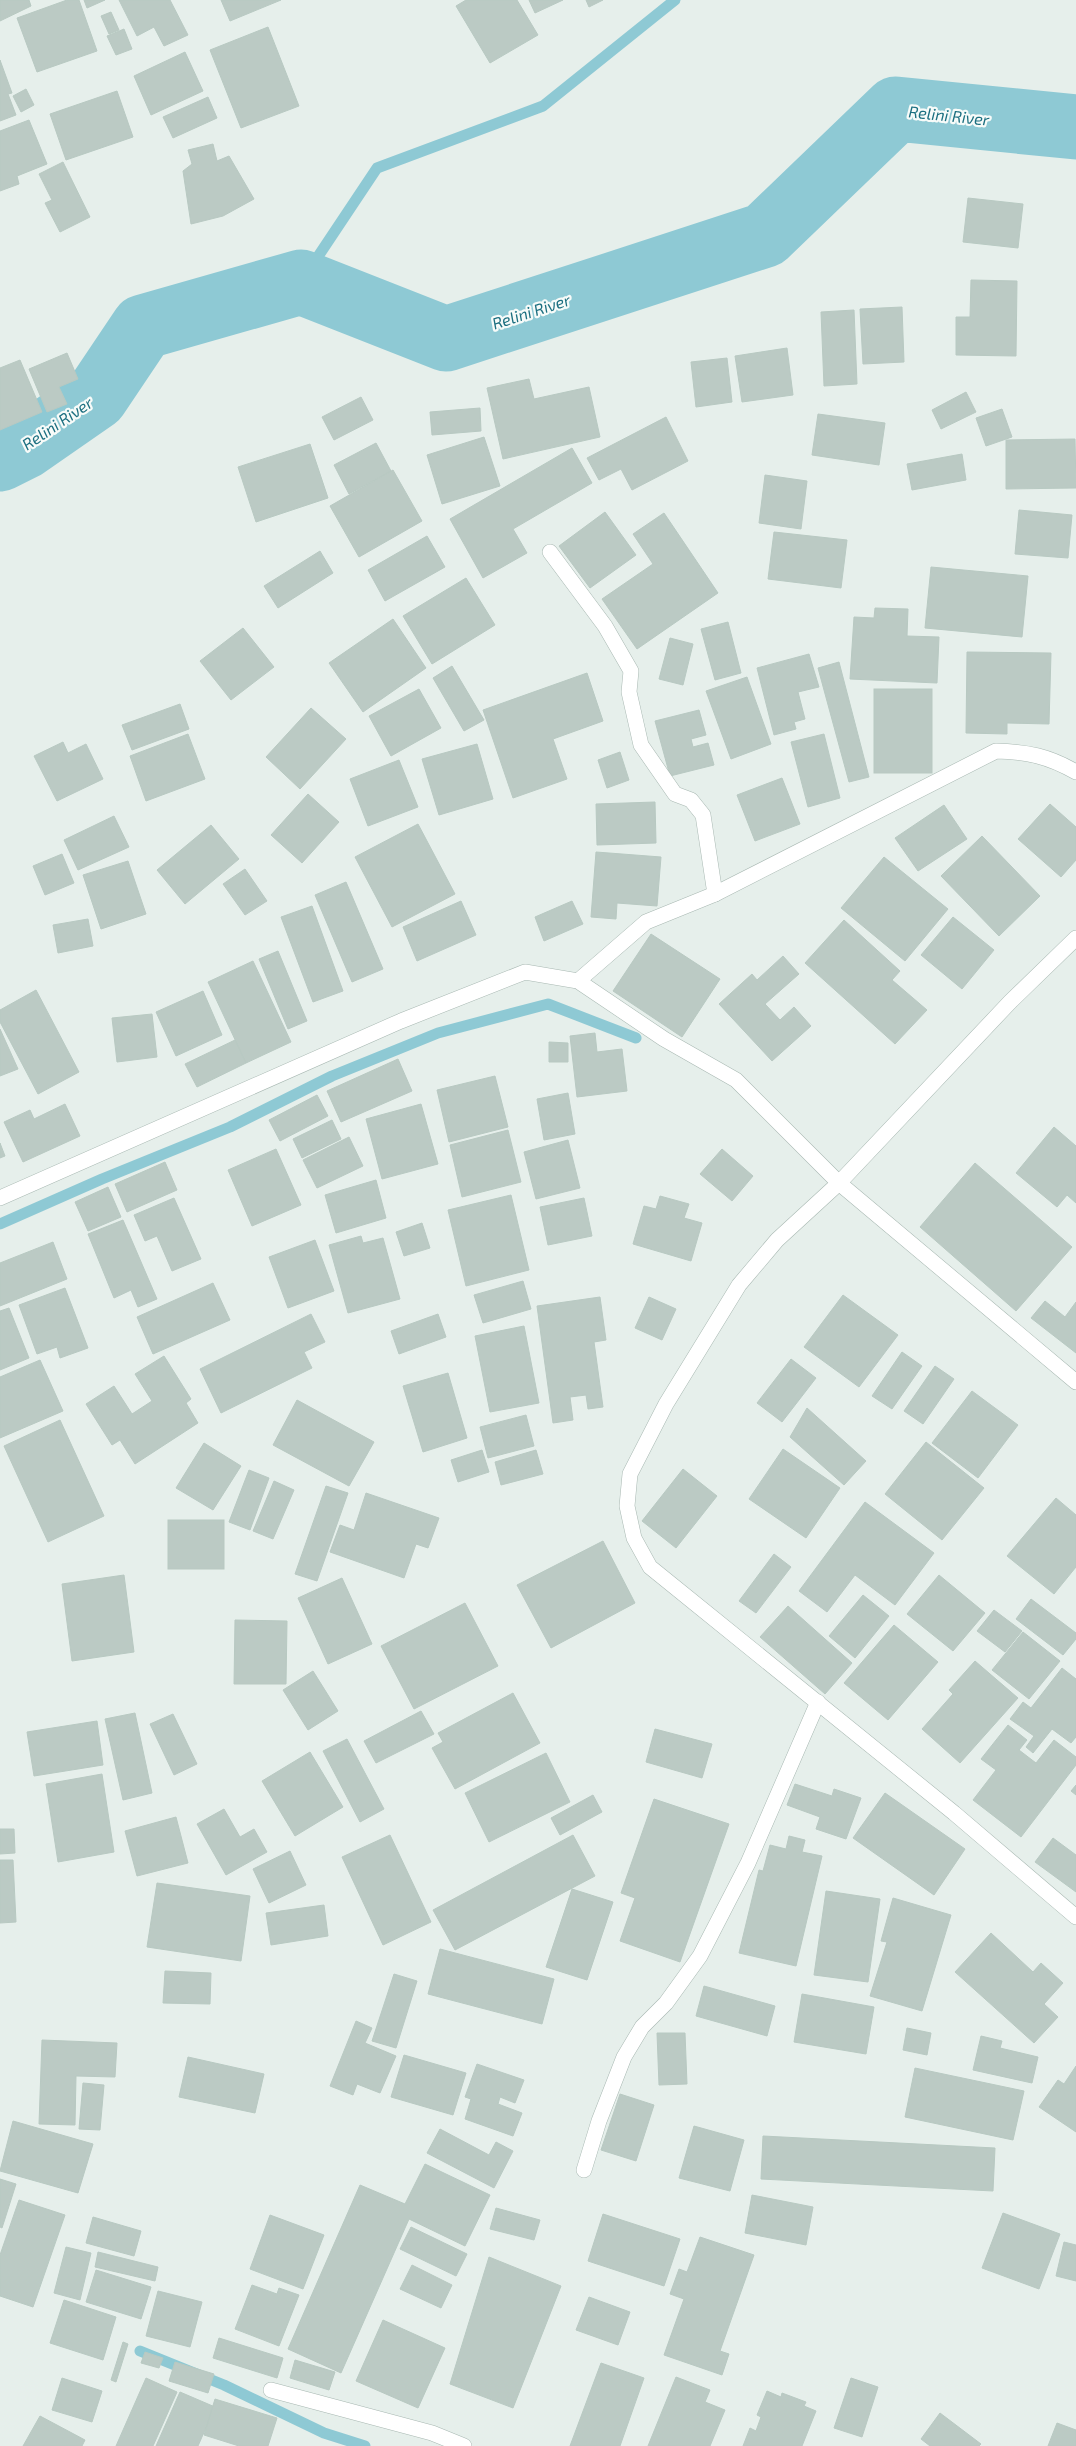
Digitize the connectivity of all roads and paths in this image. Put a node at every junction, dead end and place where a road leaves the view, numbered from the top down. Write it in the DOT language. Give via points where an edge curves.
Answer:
graph roads {
  1 [pos="550,552"];
  2 [pos="1076,772"];
  3 [pos="715,894"];
  4 [pos="1076,938"];
  5 [pos="578,981"];
  6 [pos="839,1183"];
  7 [pos="0,1198"];
  8 [pos="1076,1382"];
  9 [pos="818,1702"];
  10 [pos="1076,1917"];
  11 [pos="584,2170"];
  12 [pos="271,2390"];
  13 [pos="464,2446"];
  1 -- 3 [label="street" via="605,626 631,671 629,692 641,745 675,794 691,800 703,815"];
  2 -- 3 [label="street" via="1055,760 1026,752 996,751"];
  3 -- 5 [label="street" via="646,922"];
  4 -- 6 [label="street" via="1010,1002"];
  5 -- 6 [label="street" via="664,1039 736,1080"];
  5 -- 7 [label="street" via="525,972 400,1021"];
  6 -- 8 [label="street"];
  6 -- 9 [label="street" via="777,1240 738,1285 666,1404 630,1474 627,1506 634,1538 650,1567"];
  9 -- 10 [label="street"];
  9 -- 11 [label="street" via="748,1862 700,1956 666,2003 642,2027 624,2056"];
  12 -- 13 [label="street" via="432,2433"];
}
